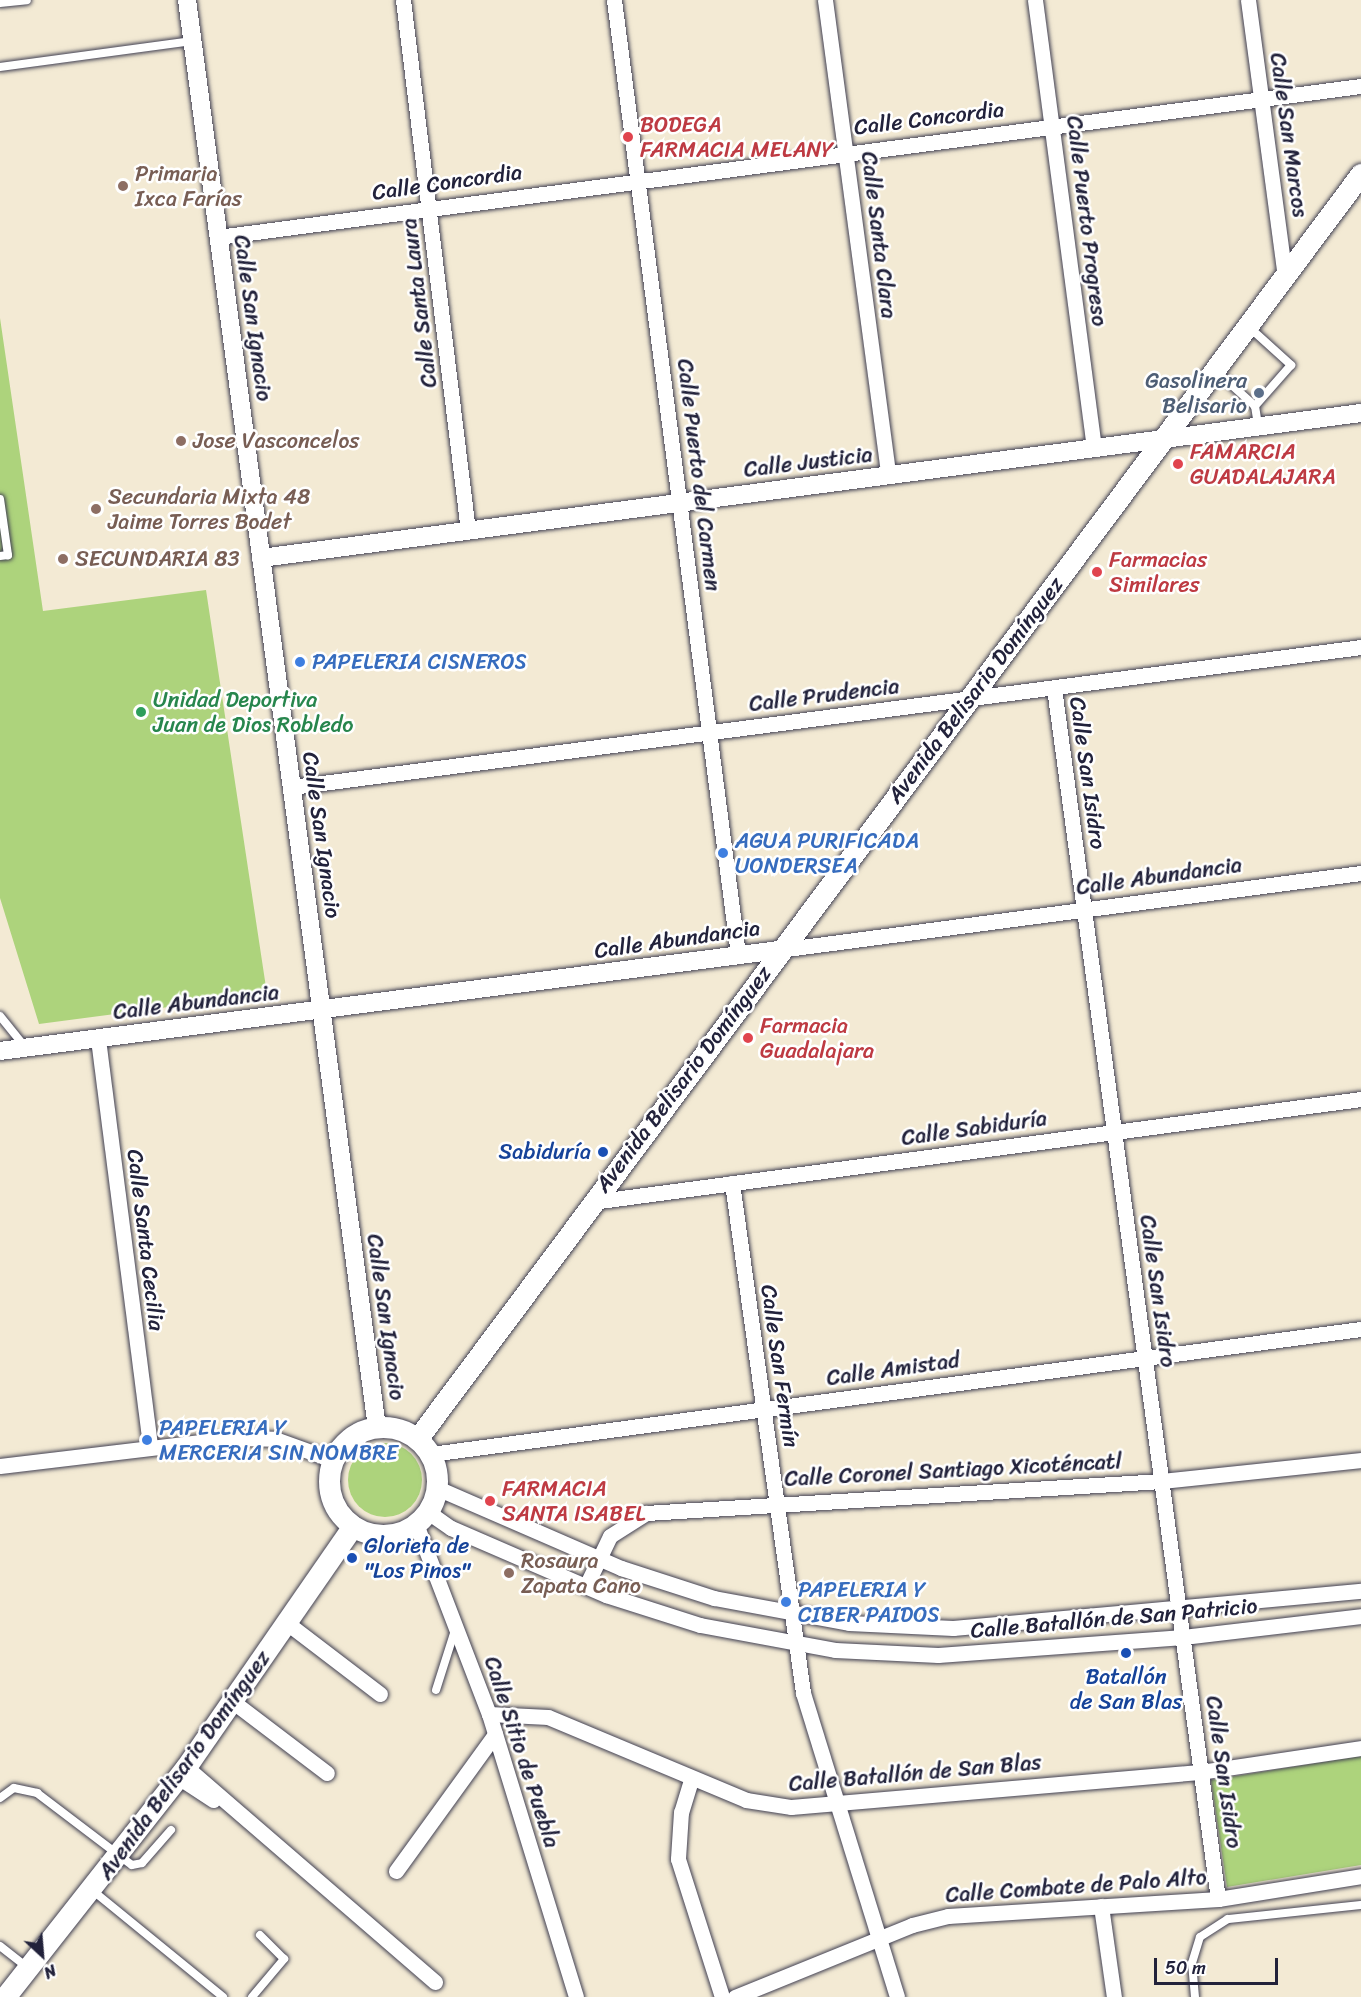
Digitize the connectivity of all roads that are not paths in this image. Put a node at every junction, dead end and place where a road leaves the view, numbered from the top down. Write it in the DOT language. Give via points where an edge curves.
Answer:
graph roads {
  1 [pos="27,0"];
  2 [pos="187,0"];
  3 [pos="403,0"];
  4 [pos="614,0"];
  5 [pos="825,0"];
  6 [pos="1035,0"];
  7 [pos="1248,0"];
  8 [pos="0,3"];
  9 [pos="192,41"];
  10 [pos="0,67"];
  11 [pos="1361,86"];
  12 [pos="1261,99"];
  13 [pos="1052,125"];
  14 [pos="846,151"];
  15 [pos="1361,174"];
  16 [pos="638,179"];
  17 [pos="430,207"];
  18 [pos="218,237"];
  19 [pos="1285,276"];
  20 [pos="1249,327"];
  21 [pos="1215,370"];
  22 [pos="1255,406"];
  23 [pos="1361,413"];
  24 [pos="1258,427"];
  25 [pos="1163,439"];
  26 [pos="1094,448"];
  27 [pos="888,475"];
  28 [pos="0,499"];
  29 [pos="680,502"];
  30 [pos="468,531"];
  31 [pos="0,556"];
  32 [pos="261,558"];
  33 [pos="1361,647"];
  34 [pos="1054,688"];
  35 [pos="967,700"];
  36 [pos="708,732"];
  37 [pos="292,787"];
  38 [pos="1361,873"];
  39 [pos="1084,910"];
  40 [pos="779,950"];
  41 [pos="738,956"];
  42 [pos="322,1011"];
  43 [pos="0,1016"];
  44 [pos="98,1039"];
  45 [pos="26,1048"];
  46 [pos="0,1051"];
  47 [pos="1361,1099"];
  48 [pos="1114,1132"];
  49 [pos="732,1183"];
  50 [pos="592,1202"];
  51 [pos="1361,1329"];
  52 [pos="1145,1358"];
  53 [pos="763,1409"];
  54 [pos="377,1427"];
  55 [pos="424,1446"];
  56 [pos="150,1448"];
  57 [pos="333,1460"];
  58 [pos="1361,1460"];
  59 [pos="0,1466"];
  60 [pos="1162,1480"];
  61 [pos="437,1488"];
  62 [pos="776,1504"];
  63 [pos="422,1518"];
  64 [pos="353,1526"];
  65 [pos="600,1558"];
  66 [pos="586,1586"];
  67 [pos="1361,1591"];
  68 [pos="1179,1611"];
  69 [pos="791,1615"];
  70 [pos="1361,1616"];
  71 [pos="287,1623"];
  72 [pos="456,1626"];
  73 [pos="1183,1637"];
  74 [pos="795,1644"];
  75 [pos="436,1690"];
  76 [pos="380,1694"];
  77 [pos="232,1701"];
  78 [pos="489,1714"];
  79 [pos="495,1734"];
  80 [pos="1361,1748"];
  81 [pos="182,1772"];
  82 [pos="1200,1772"];
  83 [pos="327,1773"];
  84 [pos="691,1780"];
  85 [pos="0,1798"];
  86 [pos="837,1803"];
  87 [pos="171,1830"];
  88 [pos="118,1852"];
  89 [pos="396,1871"];
  90 [pos="1361,1876"];
  91 [pos="92,1890"];
  92 [pos="1218,1899"];
  93 [pos="1361,1905"];
  94 [pos="1101,1906"];
  95 [pos="260,1935"];
  96 [pos="880,1938"];
  97 [pos="0,1946"];
  98 [pos="27,1967"];
  99 [pos="435,1983"];
  100 [pos="5,1997"];
  101 [pos="223,1997"];
  102 [pos="252,1997"];
  103 [pos="576,1997"];
  104 [pos="722,1997"];
  105 [pos="735,1997"];
  106 [pos="897,1997"];
  107 [pos="1114,1997"];
  108 [pos="1195,1997"];
  1 -- 8 [label="lane"];
  2 -- 9 [label="street, Calle San Ignacio"];
  3 -- 17 [label="street, Calle Santa Laura"];
  4 -- 16 [label="street, Calle Puerto del Carmen"];
  5 -- 14 [label="street, Calle Santa Clara"];
  6 -- 13 [label="street, Calle Puerto Progreso"];
  7 -- 12 [label="street, Calle San Marcos"];
  9 -- 10 [label="lane"];
  9 -- 18 [label="street, Calle San Ignacio"];
  11 -- 12 [label="street, Calle Concordia"];
  12 -- 13 [label="street, Calle Concordia"];
  12 -- 19 [label="street, Calle San Marcos"];
  13 -- 14 [label="street, Calle Concordia"];
  13 -- 26 [label="street, Calle Puerto Progreso"];
  14 -- 16 [label="street, Calle Concordia"];
  14 -- 27 [label="street, Calle Santa Clara"];
  15 -- 19 [label="main road, Avenida Belisario Domínguez"];
  16 -- 17 [label="street, Calle Concordia"];
  16 -- 29 [label="street, Calle Puerto del Carmen"];
  17 -- 18 [label="street, Calle Concordia"];
  17 -- 30 [label="street, Calle Santa Laura"];
  18 -- 32 [label="street, Calle San Ignacio"];
  19 -- 20 [label="main road, Avenida Belisario Domínguez"];
  20 -- 21 [label="main road, Avenida Belisario Domínguez"];
  20 -- 22 [label="lane" via="1291,365"];
  21 -- 22 [label="lane"];
  21 -- 25 [label="main road, Avenida Belisario Domínguez"];
  22 -- 24 [label="lane"];
  23 -- 24 [label="street, Calle Justicia"];
  24 -- 25 [label="street, Calle Justicia"];
  25 -- 26 [label="street, Calle Justicia"];
  25 -- 35 [label="main road, Avenida Belisario Domínguez"];
  26 -- 27 [label="street, Calle Justicia"];
  27 -- 29 [label="street, Calle Justicia"];
  28 -- 31 [label="lane" via="8,555"];
  29 -- 30 [label="street, Calle Justicia"];
  29 -- 36 [label="street, Calle Puerto del Carmen"];
  30 -- 32 [label="street, Calle Justicia"];
  32 -- 37 [label="street, Calle San Ignacio"];
  33 -- 34 [label="street, Calle Prudencia"];
  34 -- 35 [label="street, Calle Prudencia"];
  34 -- 39 [label="street, Calle San Isidro"];
  35 -- 36 [label="street, Calle Prudencia"];
  35 -- 40 [label="main road, Avenida Belisario Domínguez"];
  36 -- 37 [label="street, Calle Prudencia"];
  36 -- 41 [label="street, Calle Puerto del Carmen"];
  37 -- 42 [label="street, Calle San Ignacio"];
  38 -- 39 [label="street, Calle Abundancia"];
  39 -- 40 [label="street, Calle Abundancia"];
  39 -- 48 [label="street, Calle San Isidro"];
  40 -- 41 [label="street, Calle Abundancia"];
  40 -- 50 [label="main road, Avenida Belisario Domínguez"];
  41 -- 42 [label="street, Calle Abundancia"];
  42 -- 44 [label="street, Calle Abundancia"];
  42 -- 54 [label="street, Calle San Ignacio"];
  43 -- 45 [label="lane"];
  44 -- 45 [label="street, Calle Abundancia"];
  44 -- 56 [label="street, Calle Santa Cecilia"];
  45 -- 46 [label="street, Calle Abundancia"];
  47 -- 48 [label="street, Calle Sabiduría"];
  48 -- 49 [label="street, Calle Sabiduría"];
  48 -- 52 [label="street, Calle San Isidro"];
  49 -- 50 [label="street, Calle Sabiduría"];
  49 -- 53 [label="street, Calle San Fermín"];
  50 -- 55 [label="main road, Avenida Belisario Domínguez"];
  51 -- 52 [label="street, Calle Amistad"];
  52 -- 53 [label="street, Calle Amistad"];
  52 -- 60 [label="street, Calle San Isidro"];
  53 -- 55 [label="street, Calle Amistad"];
  53 -- 62 [label="street, Calle San Fermín"];
  54 -- 55 [label="main road"];
  54 -- 57 [label="main road" via="359,1432"];
  55 -- 61 [label="main road"];
  56 -- 57 [label="street" via="275,1439"];
  56 -- 59 [label="street"];
  57 -- 64 [label="main road" via="330,1494"];
  58 -- 60 [label="street, Calle Coronel Santiago Xicoténcatl"];
  60 -- 62 [label="street, Calle Coronel Santiago Xicoténcatl"];
  60 -- 68 [label="street, Calle San Isidro"];
  61 -- 63 [label="main road"];
  61 -- 65 [label="street, Calle Batallón de San Patricio"];
  62 -- 65 [label="street, Calle Coronel Santiago Xicoténcatl" via="646,1513 617,1528"];
  62 -- 69 [label="street, Calle San Fermín"];
  63 -- 64 [label="main road" via="390,1534"];
  63 -- 66 [label="street, Calle Batallón de San Patricio"];
  63 -- 72 [label="street, Calle Sitio de Puebla"];
  64 -- 71 [label="main road, Avenida Belisario Domínguez"];
  65 -- 66 [label="street, Calle Coronel Santiago Xicoténcatl"];
  65 -- 69 [label="street, Calle Batallón de San Patricio" via="714,1598"];
  66 -- 74 [label="street, Calle Batallón de San Patricio" via="699,1624"];
  67 -- 68 [label="street, Calle Batallón de San Patricio"];
  68 -- 69 [label="street, Calle Batallón de San Patricio" via="953,1628"];
  68 -- 73 [label="street, Calle San Isidro"];
  69 -- 74 [label="street, Calle San Fermín"];
  70 -- 73 [label="street, Calle Batallón de San Patricio"];
  71 -- 76 [label="street"];
  71 -- 77 [label="main road, Avenida Belisario Domínguez"];
  72 -- 75 [label="lane"];
  72 -- 78 [label="street, Calle Sitio de Puebla"];
  73 -- 74 [label="street, Calle Batallón de San Patricio" via="938,1655"];
  73 -- 82 [label="street, Calle San Isidro"];
  74 -- 86 [label="street, Calle San Fermín"];
  77 -- 81 [label="main road, Avenida Belisario Domínguez"];
  77 -- 83 [label="street"];
  78 -- 79 [label="street, Calle Sitio de Puebla"];
  78 -- 84 [label="street, Calle Batallón de San Blas" via="548,1717"];
  79 -- 89 [label="street"];
  79 -- 103 [label="street, Calle Sitio de Puebla"];
  80 -- 82 [label="street, Calle Batallón de San Blas"];
  81 -- 88 [label="main road, Avenida Belisario Domínguez"];
  81 -- 99 [label="street" via="221,1800"];
  82 -- 86 [label="street, Calle Batallón de San Blas"];
  82 -- 92 [label="street, Calle San Isidro"];
  84 -- 86 [label="street, Calle Batallón de San Blas" via="766,1805"];
  84 -- 104 [label="street" via="681,1812 678,1859"];
  85 -- 88 [label="lane" via="14,1788 37,1793"];
  86 -- 96 [label="street, Calle San Fermín"];
  87 -- 88 [label="lane" via="137,1865"];
  88 -- 91 [label="main road, Avenida Belisario Domínguez"];
  90 -- 92 [label="street, Calle Combate de Palo Alto"];
  91 -- 98 [label="main road, Avenida Belisario Domínguez"];
  91 -- 101 [label="lane"];
  92 -- 94 [label="street, Calle Combate de Palo Alto"];
  93 -- 108 [label="lane" via="1228,1919 1200,1937 1192,1963"];
  94 -- 96 [label="street, Calle Combate de Palo Alto" via="948,1916"];
  94 -- 107 [label="street"];
  95 -- 102 [label="lane" via="284,1959"];
  96 -- 105 [label="street, Calle Combate de Palo Alto"];
  96 -- 106 [label="street, Calle San Fermín"];
  97 -- 98 [label="lane"];
  98 -- 100 [label="main road, Avenida Belisario Domínguez"];
}
